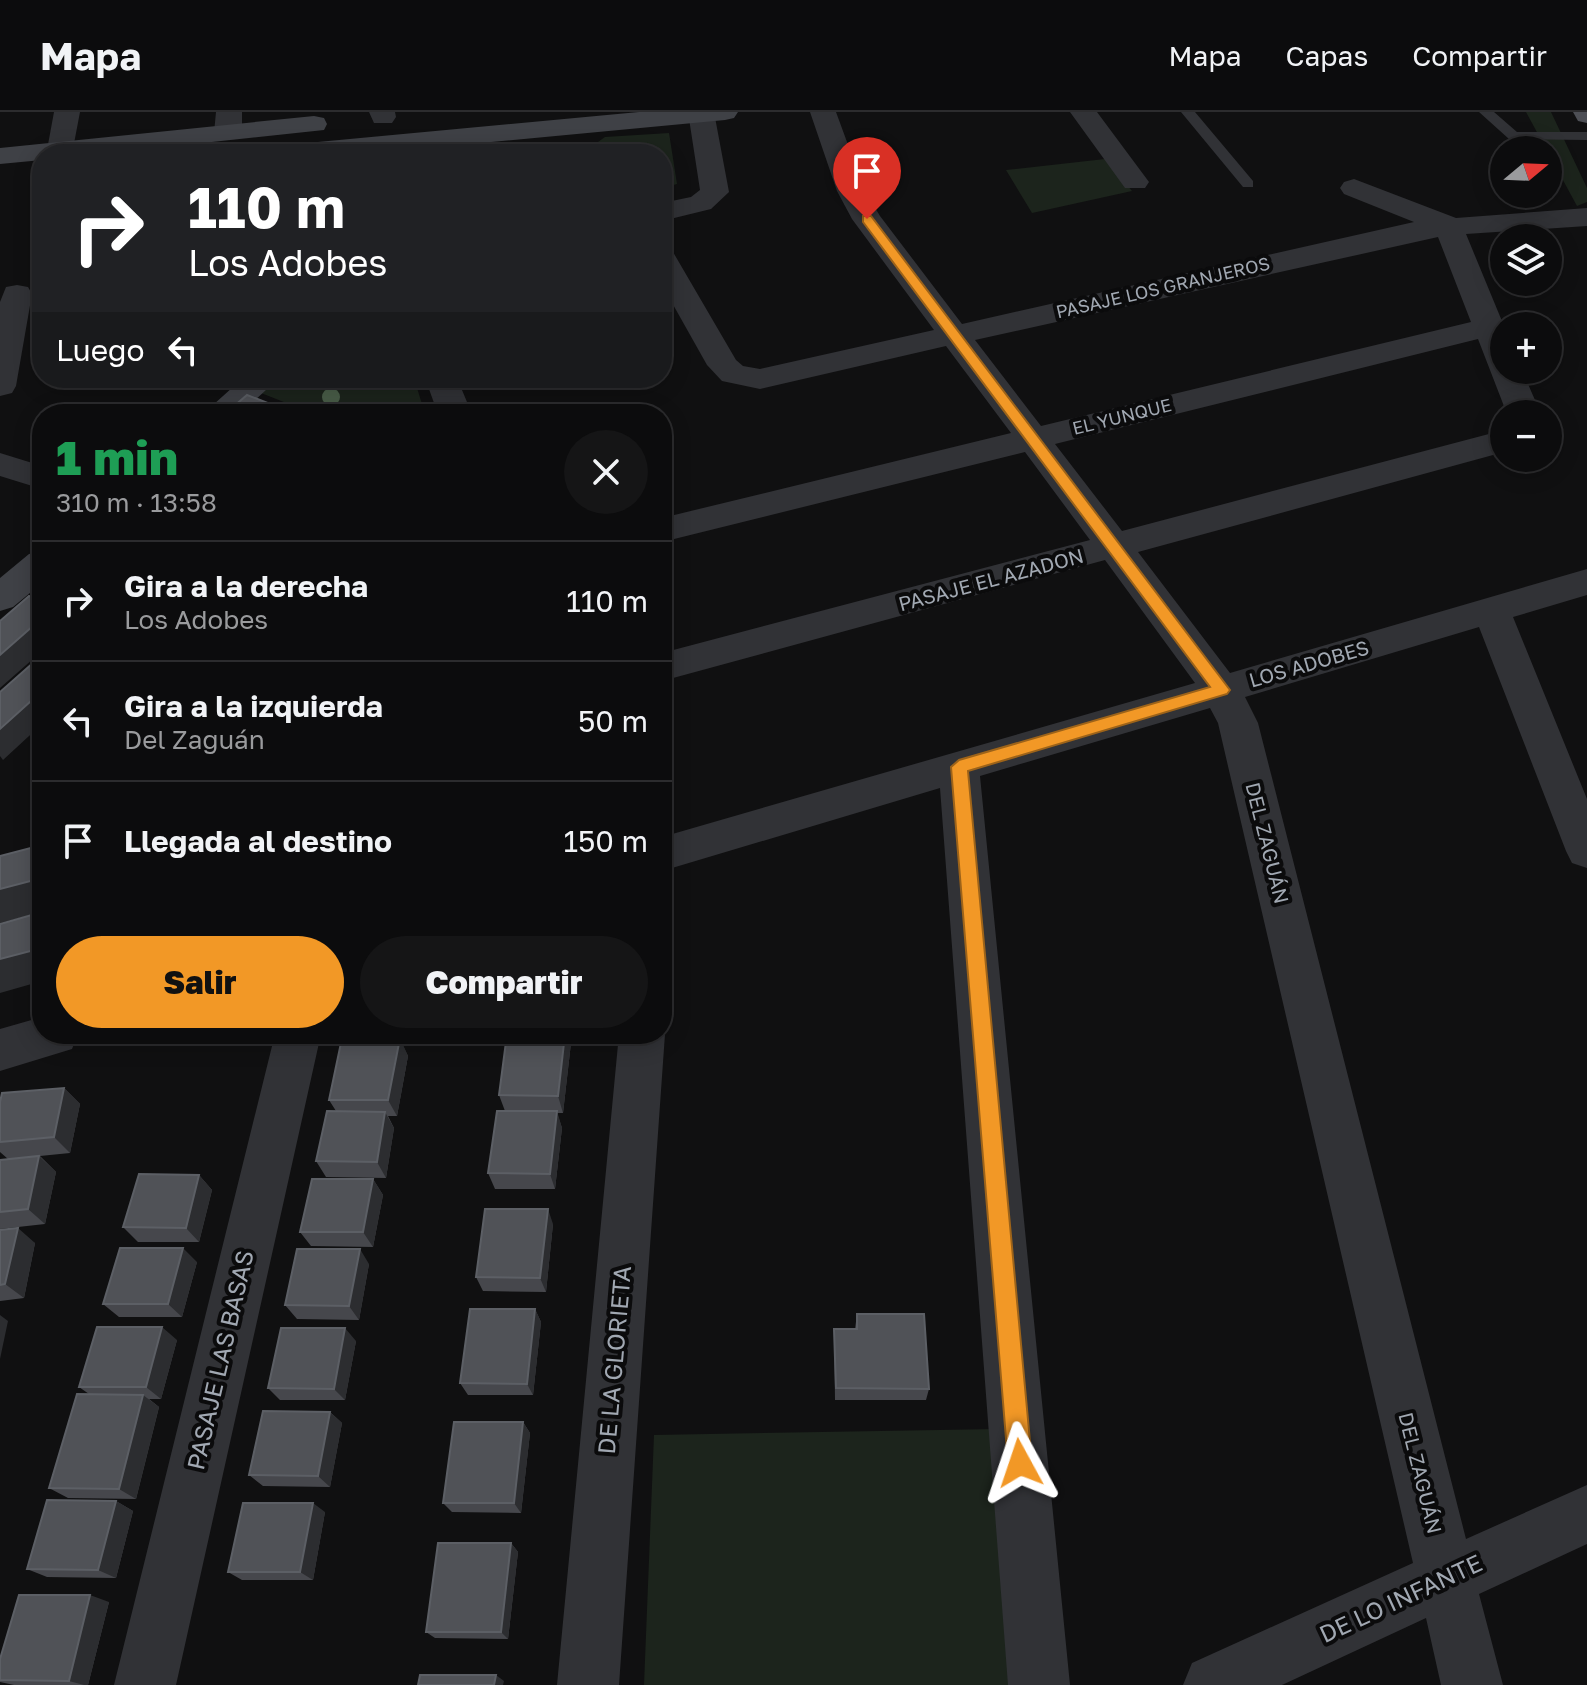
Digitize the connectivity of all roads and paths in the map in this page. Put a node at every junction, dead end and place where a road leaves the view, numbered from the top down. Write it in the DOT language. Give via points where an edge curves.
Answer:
graph roads {
  1 [pos="67,112"];
  2 [pos="823,112"];
  3 [pos="1083,112"];
  4 [pos="1188,112"];
  5 [pos="1486,112"];
  6 [pos="709,113"];
  7 [pos="392,115"];
  8 [pos="561,118"];
  9 [pos="229,123"];
  10 [pos="1587,136"];
  11 [pos="62,144"];
  12 [pos="98,144"];
  13 [pos="354,144"];
  14 [pos="542,144"];
  15 [pos="32,153"];
  16 [pos="0,156"];
  17 [pos="32,179"];
  18 [pos="0,182"];
  19 [pos="1135,182"];
  20 [pos="1248,184"];
  21 [pos="1354,188"];
  22 [pos="672,210"];
  23 [pos="1587,217"];
  24 [pos="1448,225"];
  25 [pos="672,276"];
  26 [pos="20,294"];
  27 [pos="1489,327"];
  28 [pos="955,335"];
  29 [pos="0,386"];
  30 [pos="251,388"];
  31 [pos="232,404"];
  32 [pos="1033,439"];
  33 [pos="1490,445"];
  34 [pos="0,464"];
  35 [pos="32,475"];
  36 [pos="672,528"];
  37 [pos="1114,548"];
  38 [pos="32,571"];
  39 [pos="1587,582"];
  40 [pos="0,598"];
  41 [pos="1491,610"];
  42 [pos="672,664"];
  43 [pos="1221,690"];
  44 [pos="959,767"];
  45 [pos="672,851"];
  46 [pos="1587,851"];
  47 [pos="32,1041"];
  48 [pos="296,1044"];
  49 [pos="641,1044"];
  50 [pos="0,1050"];
  51 [pos="1587,1514"];
  52 [pos="1445,1579"];
  53 [pos="145,1685"];
  54 [pos="588,1685"];
  55 [pos="1039,1685"];
  56 [pos="1214,1685"];
  57 [pos="1472,1685"];
  1 -- 11 [label="street"];
  2 -- 28 [label="street, DEL ZAGUÁN" via="858,206"];
  3 -- 19 [label="street"];
  4 -- 20 [label="lane"];
  5 -- 10 [label="lane" via="1514,136"];
  6 -- 8 [label="street"];
  6 -- 22 [label="street" via="715,192 701,203"];
  7 -- 9 [label="street"];
  8 -- 13 [label="street"];
  8 -- 14 [label="street"];
  9 -- 12 [label="street"];
  15 -- 16 [label="street"];
  17 -- 18 [label="street"];
  21 -- 24 [label="street"];
  23 -- 24 [label="street, PASAJE LOS GRANJEROS"];
  24 -- 27 [label="street"];
  24 -- 28 [label="street, PASAJE LOS GRANJEROS"];
  25 -- 28 [label="street, PASAJE LOS GRANJEROS" via="723,365 741,377 769,377"];
  26 -- 29 [label="street"];
  27 -- 32 [label="street, EL YUNQUE"];
  28 -- 32 [label="street, DEL ZAGUÁN"];
  30 -- 31 [label="street"];
  32 -- 36 [label="street, EL YUNQUE"];
  32 -- 37 [label="street, DEL ZAGUÁN"];
  33 -- 37 [label="street, PASAJE EL AZADON"];
  34 -- 35 [label="street"];
  37 -- 42 [label="street, PASAJE EL AZADON"];
  37 -- 43 [label="street, DEL ZAGUÁN"];
  38 -- 40 [label="street"];
  39 -- 41 [label="street, LOS ADOBES"];
  41 -- 43 [label="street, LOS ADOBES"];
  41 -- 46 [label="street"];
  43 -- 44 [label="street, LOS ADOBES"];
  43 -- 52 [label="street, DEL ZAGUÁN" via="1238,723"];
  44 -- 45 [label="street, LOS ADOBES"];
  44 -- 55 [label="street"];
  47 -- 50 [label="street"];
  48 -- 53 [label="street, PASAJE LAS BASAS"];
  49 -- 54 [label="street, DE LA GLORIETA"];
  51 -- 52 [label="street, DE LO INFANTE"];
  52 -- 56 [label="street, DE LO INFANTE"];
  52 -- 57 [label="street, DEL ZAGUÁN"];
}
